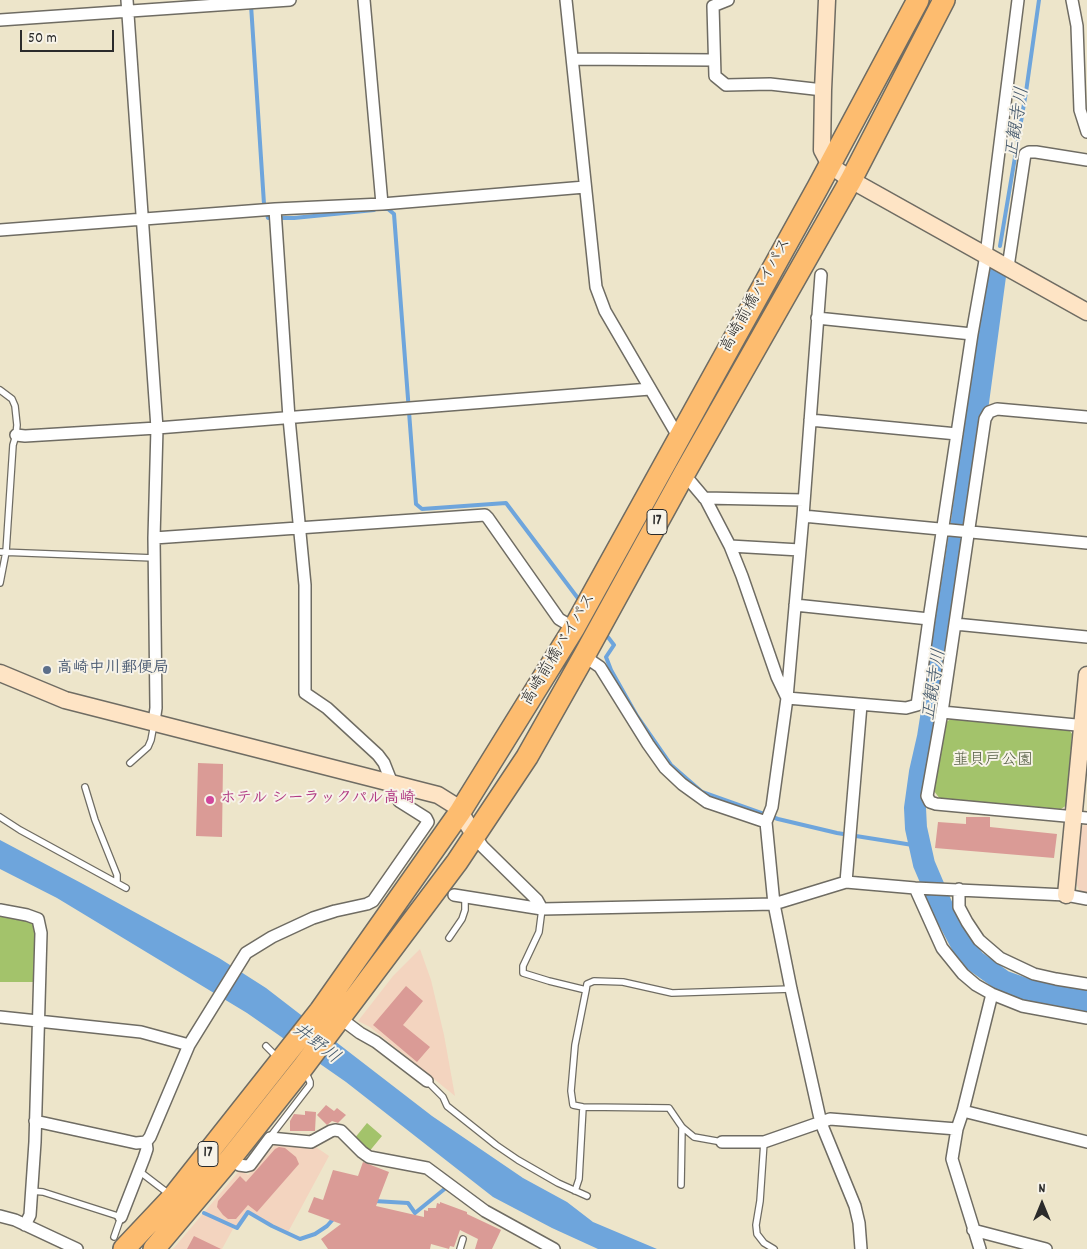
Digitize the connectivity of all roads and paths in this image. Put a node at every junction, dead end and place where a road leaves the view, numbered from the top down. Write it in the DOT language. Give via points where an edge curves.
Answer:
graph roads {
  1 [pos="290,0"];
  2 [pos="364,0"];
  3 [pos="566,0"];
  4 [pos="728,0"];
  5 [pos="918,0"];
  6 [pos="944,0"];
  7 [pos="1018,0"];
  8 [pos="1072,0"];
  9 [pos="823,1"];
  10 [pos="127,6"];
  11 [pos="0,20"];
  12 [pos="573,59"];
  13 [pos="714,60"];
  14 [pos="822,90"];
  15 [pos="1087,132"];
  16 [pos="1087,160"];
  17 [pos="830,165"];
  18 [pos="851,180"];
  19 [pos="585,187"];
  20 [pos="382,204"];
  21 [pos="275,209"];
  22 [pos="142,219"];
  23 [pos="0,230"];
  24 [pos="986,255"];
  25 [pos="1008,267"];
  26 [pos="821,275"];
  27 [pos="1087,312"];
  28 [pos="818,318"];
  29 [pos="972,334"];
  30 [pos="650,389"];
  31 [pos="0,390"];
  32 [pos="289,418"];
  33 [pos="1087,418"];
  34 [pos="810,420"];
  35 [pos="157,428"];
  36 [pos="958,434"];
  37 [pos="16,435"];
  38 [pos="679,438"];
  39 [pos="684,474"];
  40 [pos="704,498"];
  41 [pos="804,500"];
  42 [pos="803,516"];
  43 [pos="300,529"];
  44 [pos="945,530"];
  45 [pos="966,532"];
  46 [pos="154,538"];
  47 [pos="1087,543"];
  48 [pos="730,546"];
  49 [pos="800,550"];
  50 [pos="3,552"];
  51 [pos="154,558"];
  52 [pos="0,584"];
  53 [pos="795,605"];
  54 [pos="929,619"];
  55 [pos="955,624"];
  56 [pos="574,628"];
  57 [pos="1087,637"];
  58 [pos="584,656"];
  59 [pos="0,673"];
  60 [pos="1087,675"];
  61 [pos="787,698"];
  62 [pos="861,705"];
  63 [pos="942,712"];
  64 [pos="154,722"];
  65 [pos="1085,726"];
  66 [pos="130,763"];
  67 [pos="391,782"];
  68 [pos="85,787"];
  69 [pos="460,812"];
  70 [pos="0,817"];
  71 [pos="1080,817"];
  72 [pos="766,821"];
  73 [pos="475,836"];
  74 [pos="846,882"];
  75 [pos="117,883"];
  76 [pos="126,888"];
  77 [pos="920,888"];
  78 [pos="953,889"];
  79 [pos="1066,895"];
  80 [pos="459,896"];
  81 [pos="1087,899"];
  82 [pos="774,904"];
  83 [pos="542,909"];
  84 [pos="0,910"];
  85 [pos="449,938"];
  86 [pos="1087,984"];
  87 [pos="791,989"];
  88 [pos="586,990"];
  89 [pos="992,994"];
  90 [pos="0,1017"];
  91 [pos="332,1017"];
  92 [pos="1087,1018"];
  93 [pos="38,1021"];
  94 [pos="189,1045"];
  95 [pos="266,1046"];
  96 [pos="290,1061"];
  97 [pos="427,1081"];
  98 [pos="583,1107"];
  99 [pos="963,1111"];
  100 [pos="36,1121"];
  101 [pos="821,1123"];
  102 [pos="682,1127"];
  103 [pos="957,1129"];
  104 [pos="270,1138"];
  105 [pos="146,1142"];
  106 [pos="722,1142"];
  107 [pos="764,1142"];
  108 [pos="1087,1142"];
  109 [pos="230,1159"];
  110 [pos="139,1171"];
  111 [pos="680,1185"];
  112 [pos="31,1191"];
  113 [pos="575,1191"];
  114 [pos="587,1196"];
  115 [pos="173,1197"];
  116 [pos="0,1216"];
  117 [pos="121,1217"];
  118 [pos="25,1225"];
  119 [pos="973,1230"];
  120 [pos="463,1239"];
  121 [pos="119,1243"];
  122 [pos="78,1249"];
  123 [pos="154,1249"];
  124 [pos="460,1249"];
  125 [pos="554,1249"];
  126 [pos="774,1249"];
  127 [pos="861,1249"];
  128 [pos="980,1249"];
  129 [pos="1046,1249"];
  1 -- 10 [label="street"];
  2 -- 20 [label="street"];
  3 -- 12 [label="street"];
  4 -- 13 [label="street" via="713,6"];
  5 -- 17 [label="highway, 高崎前橋バイパス / 17"];
  6 -- 18 [label="highway, 高崎前橋バイパス / 17"];
  7 -- 24 [label="street"];
  8 -- 15 [label="street" via="1077,26 1080,110"];
  9 -- 14 [label="street"];
  10 -- 11 [label="street"];
  10 -- 22 [label="street"];
  12 -- 13 [label="street"];
  12 -- 19 [label="street"];
  13 -- 14 [label="street" via="715,76 726,84 770,84"];
  14 -- 17 [label="street" via="822,150"];
  16 -- 25 [label="street" via="1036,152 1025,154"];
  17 -- 18 [label="street"];
  17 -- 38 [label="highway, 高崎前橋バイパス / 17"];
  18 -- 24 [label="street"];
  18 -- 39 [label="highway, 高崎前橋バイパス / 17"];
  19 -- 20 [label="street"];
  19 -- 30 [label="street" via="596,287"];
  20 -- 21 [label="street"];
  21 -- 22 [label="street"];
  21 -- 32 [label="street"];
  22 -- 23 [label="street"];
  22 -- 35 [label="street"];
  24 -- 25 [label="street"];
  24 -- 29 [label="street"];
  25 -- 27 [label="street"];
  26 -- 28 [label="street"];
  28 -- 29 [label="street"];
  28 -- 34 [label="street"];
  29 -- 36 [label="street"];
  30 -- 32 [label="street"];
  30 -- 38 [label="street"];
  31 -- 37 [label="lane" via="12,399 15,406"];
  32 -- 35 [label="street"];
  32 -- 43 [label="street"];
  33 -- 45 [label="street" via="998,410 989,412 985,419"];
  34 -- 36 [label="street"];
  34 -- 41 [label="street"];
  35 -- 37 [label="street"];
  35 -- 46 [label="street"];
  36 -- 44 [label="street"];
  37 -- 50 [label="lane"];
  38 -- 56 [label="highway, 高崎前橋バイパス / 17"];
  39 -- 40 [label="street"];
  39 -- 58 [label="highway, 高崎前橋バイパス / 17"];
  40 -- 41 [label="street"];
  40 -- 48 [label="street"];
  41 -- 42 [label="street"];
  42 -- 44 [label="street"];
  42 -- 49 [label="street"];
  43 -- 46 [label="street"];
  43 -- 56 [label="street" via="485,515 559,619"];
  43 -- 67 [label="street" via="305,585 305,693 327,708 378,754"];
  44 -- 45 [label="street"];
  44 -- 54 [label="street"];
  45 -- 47 [label="street"];
  45 -- 55 [label="street"];
  46 -- 51 [label="street"];
  48 -- 49 [label="street"];
  48 -- 61 [label="street"];
  49 -- 53 [label="street"];
  50 -- 51 [label="lane"];
  50 -- 52 [label="lane"];
  51 -- 64 [label="street"];
  53 -- 54 [label="street"];
  53 -- 61 [label="street"];
  54 -- 62 [label="street" via="917,706"];
  55 -- 57 [label="street"];
  55 -- 63 [label="street"];
  56 -- 69 [label="highway, 高崎前橋バイパス / 17"];
  58 -- 72 [label="street" via="600,667 648,744 665,768 682,784 707,802"];
  58 -- 73 [label="highway, 高崎前橋バイパス / 17" via="527,757"];
  59 -- 64 [label="street" via="65,700"];
  60 -- 65 [label="street"];
  61 -- 62 [label="street"];
  61 -- 72 [label="street" via="772,808"];
  62 -- 74 [label="street"];
  63 -- 65 [label="street"];
  63 -- 71 [label="street" via="927,796 930,802"];
  64 -- 66 [label="lane" via="148,747"];
  64 -- 67 [label="street"];
  65 -- 71 [label="street"];
  67 -- 69 [label="street" via="438,795"];
  67 -- 94 [label="street" via="398,801 428,822 406,858 373,901 289,928 243,956"];
  68 -- 75 [label="lane" via="117,875"];
  69 -- 73 [label="street"];
  69 -- 91 [label="highway, 高崎前橋バイパス / 17"];
  70 -- 75 [label="lane"];
  71 -- 79 [label="street"];
  72 -- 82 [label="street"];
  73 -- 83 [label="street"];
  73 -- 91 [label="highway, 高崎前橋バイパス / 17"];
  74 -- 77 [label="street"];
  74 -- 82 [label="street"];
  75 -- 76 [label="lane"];
  77 -- 78 [label="street"];
  77 -- 89 [label="street" via="942,948 964,974"];
  78 -- 79 [label="street"];
  78 -- 86 [label="street" via="959,907 979,940 1000,958 1034,974"];
  79 -- 81 [label="street"];
  80 -- 83 [label="street"];
  80 -- 85 [label="lane" via="465,910"];
  82 -- 83 [label="street"];
  82 -- 87 [label="street"];
  83 -- 88 [label="lane" via="538,932 523,972"];
  84 -- 93 [label="street" via="38,920 41,933"];
  87 -- 88 [label="lane" via="672,993 623,982 594,981"];
  87 -- 101 [label="street"];
  88 -- 98 [label="lane" via="575,1045 571,1091 573,1105"];
  89 -- 92 [label="street" via="1022,1006"];
  89 -- 99 [label="street"];
  90 -- 93 [label="street"];
  91 -- 96 [label="highway, 高崎前橋バイパス / 17"];
  91 -- 97 [label="street" via="376,1042"];
  93 -- 94 [label="street" via="141,1032"];
  93 -- 100 [label="street"];
  94 -- 105 [label="street"];
  95 -- 96 [label="lane"];
  96 -- 104 [label="lane" via="309,1078 310,1085"];
  96 -- 109 [label="highway, 高崎前橋バイパス / 17"];
  96 -- 115 [label="highway, 高崎前橋バイパス / 17"];
  97 -- 113 [label="lane" via="447,1106 496,1145"];
  98 -- 102 [label="lane" via="669,1108"];
  98 -- 113 [label="lane" via="579,1179"];
  99 -- 103 [label="street"];
  99 -- 108 [label="street"];
  100 -- 105 [label="street" via="136,1143"];
  100 -- 112 [label="street"];
  101 -- 103 [label="street" via="830,1119"];
  101 -- 107 [label="street"];
  101 -- 127 [label="street" via="855,1206"];
  102 -- 106 [label="lane" via="694,1138"];
  102 -- 111 [label="lane"];
  103 -- 119 [label="street" via="952,1159"];
  104 -- 109 [label="street" via="250,1165 239,1165"];
  104 -- 125 [label="street" via="310,1142 331,1131 341,1131 369,1158 427,1168 485,1211"];
  105 -- 110 [label="street"];
  106 -- 107 [label="street"];
  107 -- 126 [label="lane" via="756,1225 757,1234"];
  109 -- 123 [label="highway, 高崎前橋バイパス / 17"];
  110 -- 115 [label="lane"];
  110 -- 117 [label="street"];
  112 -- 117 [label="lane"];
  112 -- 118 [label="street" via="30,1216"];
  113 -- 114 [label="lane"];
  115 -- 121 [label="highway, 高崎前橋バイパス / 17"];
  116 -- 118 [label="street"];
  117 -- 121 [label="lane"];
  118 -- 122 [label="street"];
  119 -- 128 [label="street"];
  119 -- 129 [label="street"];
  120 -- 124 [label="lane"];
}
